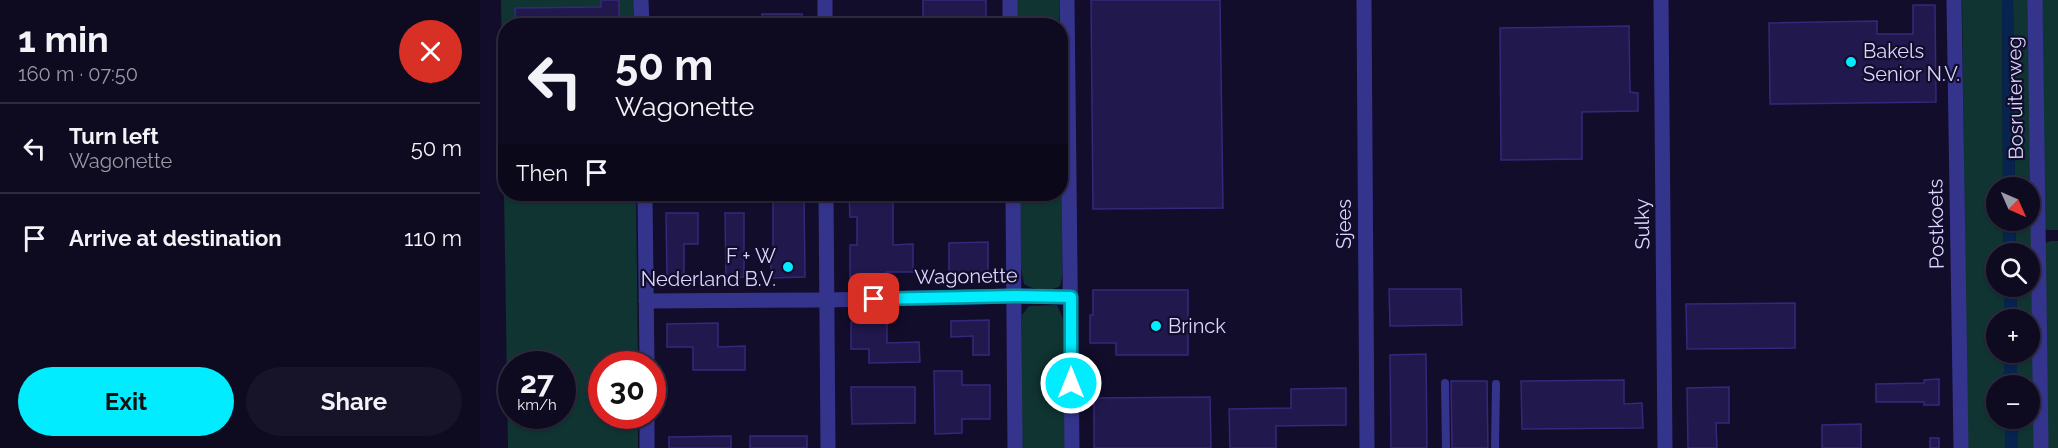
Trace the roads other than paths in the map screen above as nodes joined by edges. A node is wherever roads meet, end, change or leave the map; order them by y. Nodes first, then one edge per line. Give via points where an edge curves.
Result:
1 (641, 0) edge
2 (825, 0) edge
3 (1010, 0) edge
4 (1067, 0) edge
5 (1364, 0) edge
6 (1661, 0) edge
7 (1954, 0) edge
8 (2035, 0) edge
9 (642, 18) edge
10 (825, 18) edge
11 (1010, 18) edge
12 (1067, 18) edge
13 (1068, 74) edge
14 (645, 201) edge
15 (826, 201) edge
16 (1013, 201) edge
17 (1015, 296) junction
18 (1071, 297) junction
19 (827, 300) junction
20 (646, 301) junction
21 (646, 351) edge
22 (1445, 383) dead end
23 (1496, 384) dead end
24 (647, 429) edge
25 (647, 448) edge
26 (828, 448) edge
27 (1016, 448) edge
28 (1072, 448) edge
29 (1367, 448) edge
30 (1446, 448) edge
31 (1495, 448) edge
32 (1665, 448) edge
33 (1961, 448) edge
34 (2041, 448) edge

1 - 9 street
2 - 10 street
3 - 11 street
4 - 12 street
5 - 29 street, Sjees
6 - 32 street, Sulky
7 - 33 street, Postkoets
8 - 34 street, Bosruiterweg
13 - 18 street
14 - 20 street
15 - 19 street
16 - 17 street
17 - 18 street, Wagonette
17 - 19 street, Wagonette
17 - 27 street
18 - 28 street
19 - 20 street, Wagonette
19 - 26 street
20 - 21 street
22 - 30 lane
23 - 31 lane
24 - 25 street

